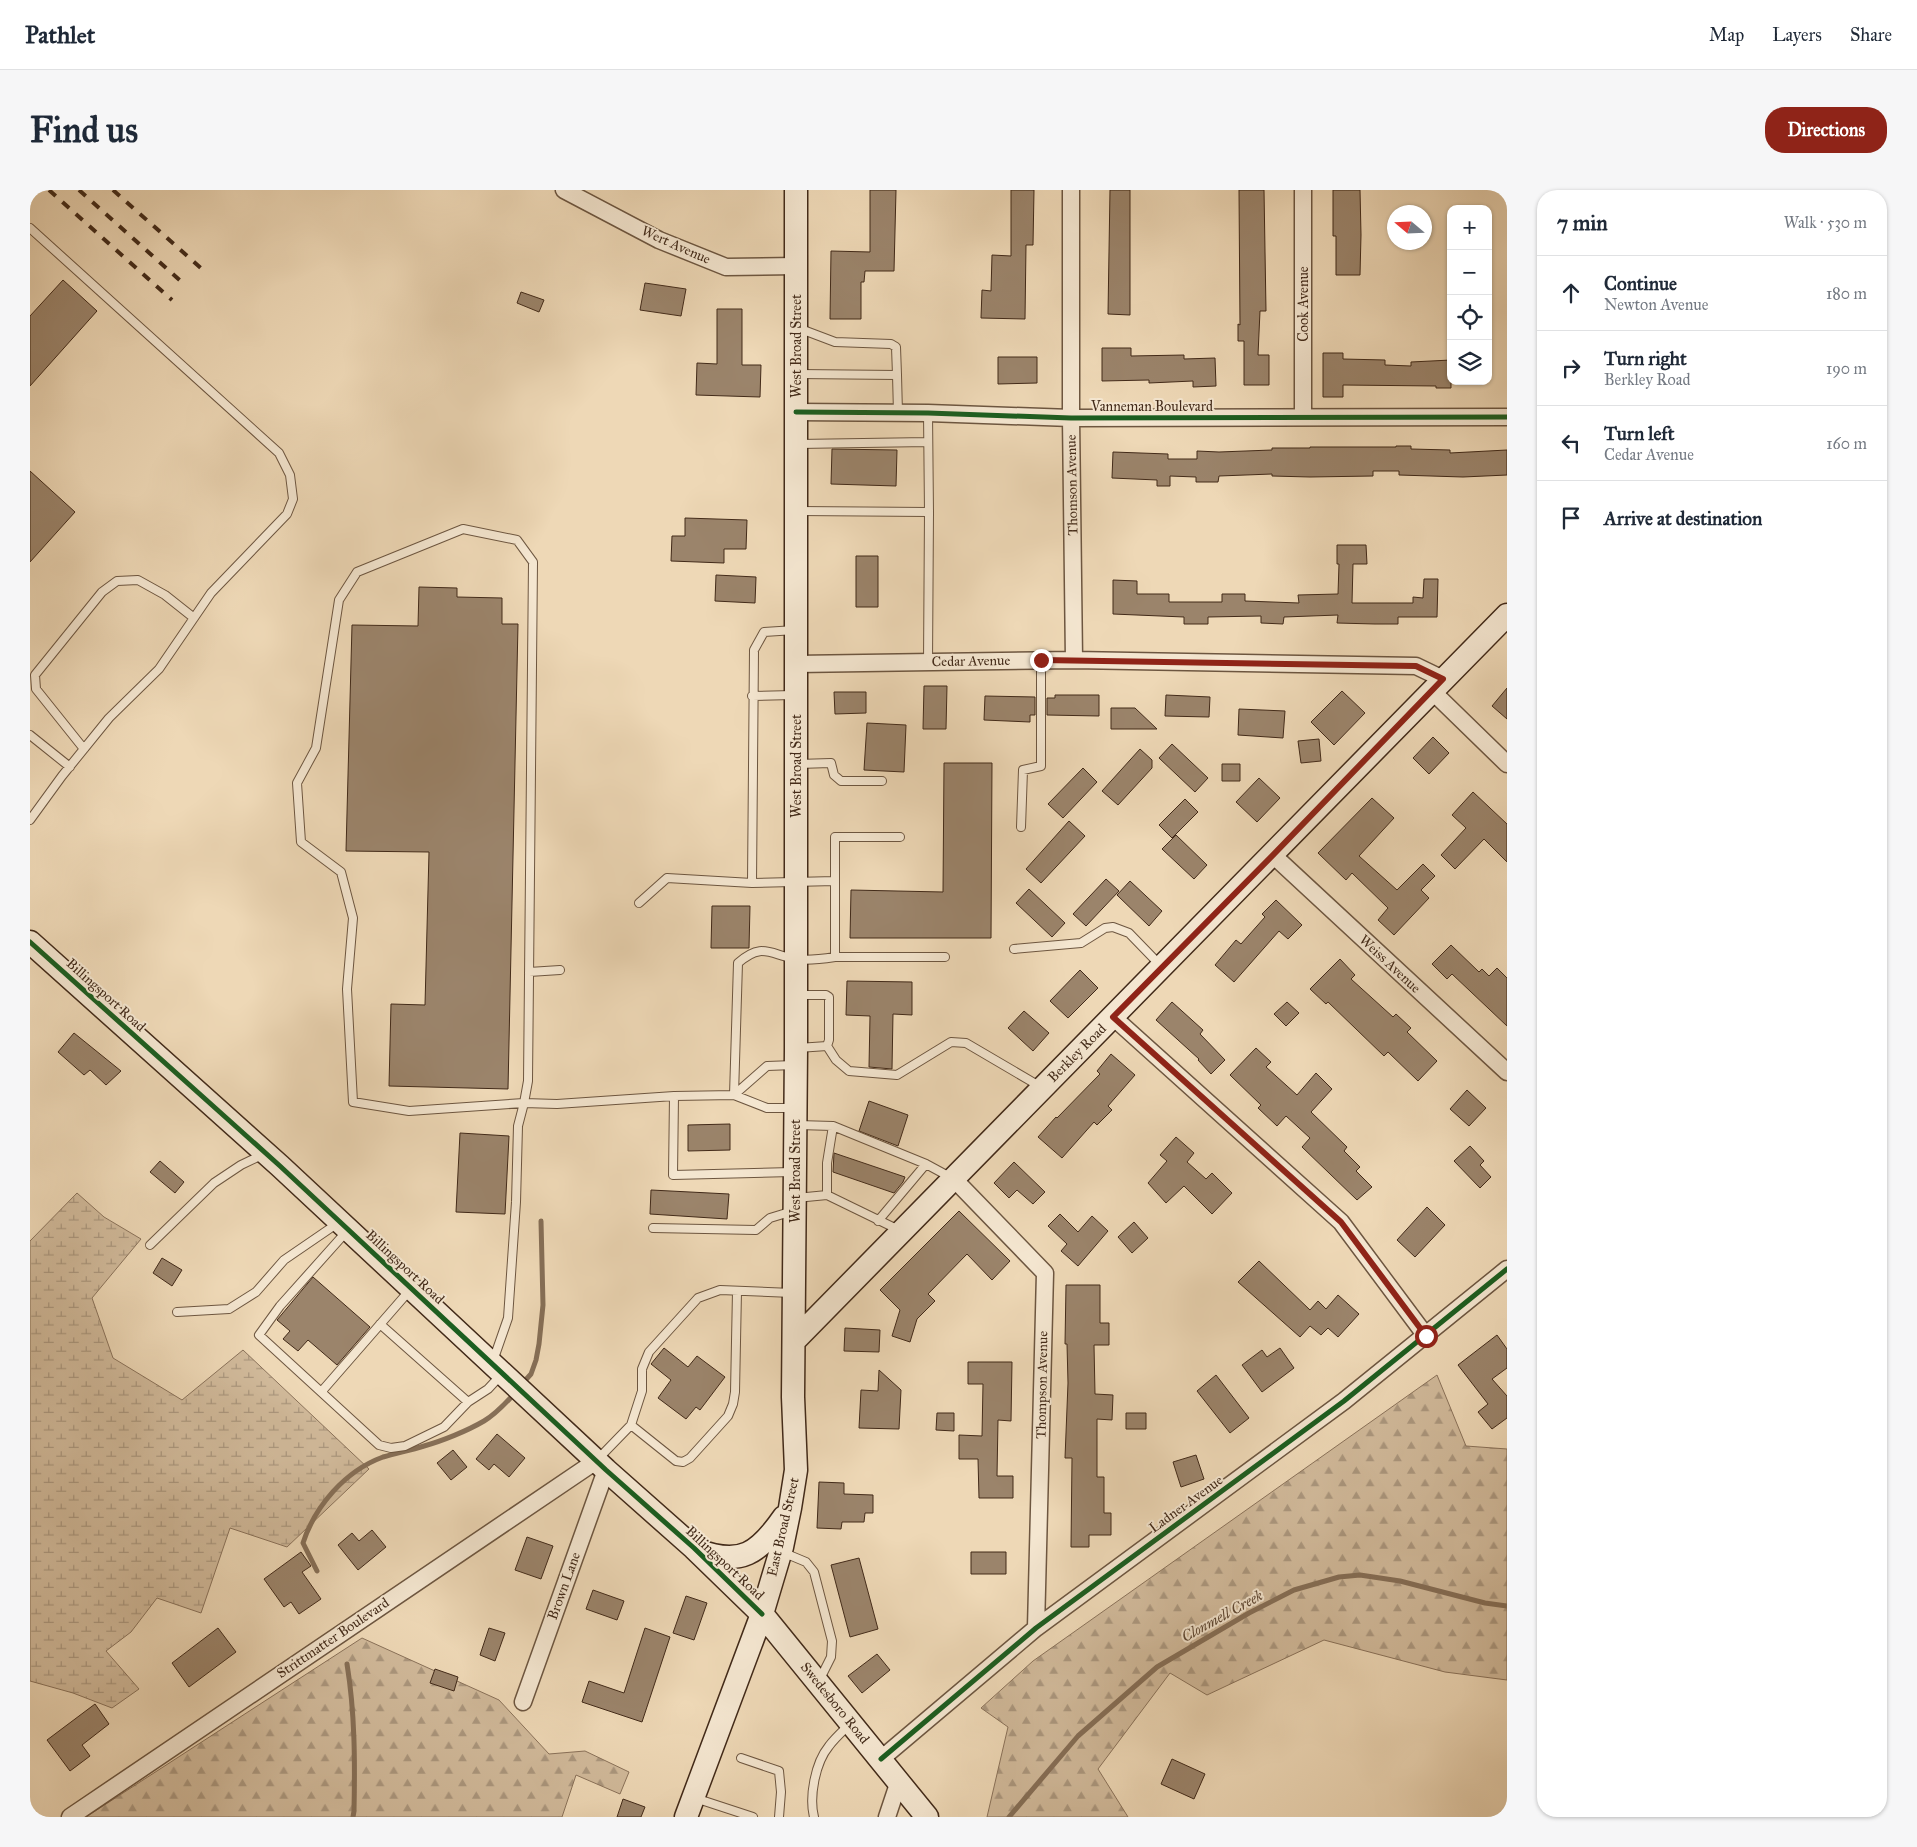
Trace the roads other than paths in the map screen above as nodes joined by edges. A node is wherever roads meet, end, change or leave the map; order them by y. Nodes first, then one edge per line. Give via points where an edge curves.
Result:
1 (564, 190) edge
2 (796, 190) edge
3 (1071, 190) edge
4 (1303, 190) edge
5 (30, 228) edge
6 (796, 266) junction
7 (796, 327) junction
8 (796, 374) junction
9 (897, 375) junction
10 (796, 412) junction
11 (898, 413) junction
12 (928, 413) junction
13 (1303, 417) junction
14 (1507, 417) edge
15 (1071, 418) junction
16 (928, 442) junction
17 (796, 444) junction
18 (796, 512) junction
19 (929, 512) junction
20 (1507, 615) edge
21 (194, 618) junction
22 (796, 630) junction
23 (1041, 660) junction
24 (1074, 660) junction
25 (928, 662) junction
26 (796, 664) junction
27 (1437, 685) junction
28 (796, 695) junction
29 (752, 696) junction
30 (30, 735) edge
31 (84, 749) junction
32 (796, 764) junction
33 (1507, 764) edge
34 (70, 767) junction
35 (882, 780) dead end
36 (30, 820) edge
37 (1021, 827) dead end
38 (900, 837) dead end
39 (1273, 855) junction
40 (796, 881) junction
41 (835, 881) junction
42 (752, 883) junction
43 (639, 903) dead end
44 (30, 942) edge
45 (1014, 949) dead end
46 (834, 957) junction
47 (945, 957) dead end
48 (796, 959) junction
49 (1162, 967) junction
50 (560, 970) dead end
51 (529, 972) junction
52 (796, 996) junction
53 (1113, 1017) junction
54 (826, 1046) junction
55 (796, 1057) junction
56 (1507, 1072) edge
57 (1042, 1088) junction
58 (734, 1095) junction
59 (674, 1096) junction
60 (524, 1103) junction
61 (795, 1116) junction
62 (833, 1126) junction
63 (265, 1154) junction
64 (926, 1164) junction
65 (795, 1172) junction
66 (954, 1179) junction
67 (827, 1196) junction
68 (795, 1204) junction
69 (878, 1221) junction
70 (344, 1226) junction
71 (653, 1228) dead end
72 (901, 1231) junction
73 (150, 1246) dead end
74 (1507, 1270) edge
75 (412, 1289) junction
76 (737, 1291) junction
77 (794, 1293) junction
78 (177, 1312) dead end
79 (380, 1324) junction
80 (1426, 1336) junction
81 (794, 1341) junction
82 (502, 1372) junction
83 (322, 1391) junction
84 (468, 1402) junction
85 (631, 1425) junction
86 (601, 1465) junction
87 (790, 1508) junction
88 (694, 1548) junction
89 (780, 1551) junction
90 (762, 1614) junction
91 (1036, 1628) junction
92 (818, 1683) junction
93 (523, 1702) dead end
94 (851, 1723) junction
95 (741, 1758) dead end
96 (881, 1759) junction
97 (899, 1781) junction
98 (689, 1807) edge
99 (70, 1817) edge
100 (753, 1817) edge
101 (779, 1817) edge
102 (814, 1817) edge
103 (887, 1817) edge
104 (927, 1817) edge

1 - 6 street, Wert Avenue via 658,240 726,266
2 - 6 main road, West Broad Street
3 - 15 street, Thomson Avenue
4 - 13 street, Cook Avenue
5 - 21 lane via 279,453 290,475 293,498 287,514 211,592
6 - 7 main road, West Broad Street
7 - 8 main road, West Broad Street
7 - 9 lane via 835,342 891,344 896,347
8 - 9 lane
8 - 10 main road, West Broad Street
9 - 11 lane
10 - 11 street, Vanneman Boulevard
10 - 17 main road, West Broad Street
11 - 12 street, Vanneman Boulevard
12 - 15 street, Vanneman Boulevard
12 - 16 lane
13 - 14 street, Vanneman Boulevard
13 - 15 street, Vanneman Boulevard
15 - 24 street, Thomson Avenue
16 - 17 lane
16 - 19 lane
17 - 18 main road, West Broad Street
18 - 19 lane
18 - 22 main road, West Broad Street
19 - 25 lane
20 - 27 main road, Berkley Road
21 - 31 lane via 159,669 109,718
21 - 31 lane via 165,595 138,580 118,581 102,592 35,675 36,689
22 - 26 main road, West Broad Street
22 - 29 lane via 764,632 754,650
23 - 24 street, Cedar Avenue
23 - 25 street, Cedar Avenue
23 - 37 lane via 1041,766 1023,770
24 - 27 street, Cedar Avenue via 1416,666
25 - 26 street, Cedar Avenue
26 - 28 main road, West Broad Street
27 - 33 street, Cedar Avenue
27 - 39 main road, Berkley Road
28 - 29 lane
28 - 32 main road, West Broad Street
29 - 42 lane
30 - 34 lane
31 - 34 lane
32 - 35 lane via 831,763 834,774 841,781
32 - 40 main road, West Broad Street
34 - 36 lane
38 - 41 lane via 834,837
39 - 49 main road, Berkley Road
39 - 56 street, Weiss Avenue
40 - 41 lane
40 - 42 lane
40 - 48 main road, West Broad Street
41 - 46 lane
42 - 43 lane via 667,878
44 - 63 main road, Billingsport Road
45 - 49 lane via 1082,943 1105,928 1113,927 1129,933
46 - 47 lane
46 - 48 lane
48 - 52 main road, West Broad Street
48 - 58 lane via 767,950 748,954 738,963
49 - 53 main road, Berkley Road
50 - 51 lane
51 - 60 lane via 528,1081
51 - 60 lane via 533,562 517,540 463,529 357,572 339,600 316,748 298,783 301,842 341,872 353,918 346,990 353,1102 409,1110
52 - 54 lane via 826,994 829,998 830,1040
52 - 55 main road, West Broad Street
53 - 57 main road, Berkley Road
53 - 80 street via 1341,1222
54 - 55 lane
54 - 57 lane via 849,1071 897,1076 951,1042 966,1043
55 - 58 lane via 767,1066
55 - 61 main road, West Broad Street
57 - 66 main road, Berkley Road
58 - 59 lane
58 - 61 lane
59 - 60 lane via 557,1104
59 - 65 lane via 673,1175
60 - 82 lane via 518,1126 516,1202
61 - 62 lane
61 - 65 main road, West Broad Street
62 - 64 lane
62 - 67 lane via 827,1164
63 - 70 main road, Billingsport Road
63 - 73 lane via 214,1183
64 - 66 lane
64 - 69 lane
65 - 68 main road, West Broad Street
66 - 72 main road, Berkley Road
66 - 91 street, Thompson Avenue via 1045,1273
67 - 68 lane
67 - 69 lane
68 - 71 lane via 756,1230
68 - 77 main road, West Broad Street
69 - 72 lane
70 - 75 main road, Billingsport Road
70 - 78 lane via 284,1260 256,1292 229,1309
70 - 83 lane via 259,1335
72 - 81 main road, Berkley Road
74 - 80 street, Ladner Avenue
75 - 79 lane
75 - 82 main road, Billingsport Road
76 - 77 lane
76 - 85 lane via 720,1290 698,1298 649,1352 642,1369 642,1391
76 - 85 lane via 735,1392 728,1416 683,1462 676,1461
77 - 81 main road, West Broad Street
79 - 83 lane
79 - 84 lane
80 - 91 street, Ladner Avenue via 1344,1401
81 - 87 main road, East Broad Street via 796,1470
82 - 84 lane via 488,1389
82 - 86 main road, Billingsport Road
83 - 84 lane via 379,1445 391,1448 405,1446 444,1427
85 - 86 lane
86 - 88 main road, Billingsport Road
86 - 93 street, Brown Lane
86 - 99 street, Strittmatter Boulevard
87 - 88 main road via 767,1541 746,1556 726,1558
87 - 89 main road, East Broad Street
88 - 90 main road, Billingsport Road
89 - 90 main road, East Broad Street
89 - 92 lane via 806,1562 814,1572 832,1641 831,1657
90 - 92 main road, Swedesboro Road
90 - 98 main road, East Broad Street
91 - 96 street, Ladner Avenue
92 - 94 main road, Swedesboro Road
94 - 96 main road, Swedesboro Road
94 - 102 lane via 827,1748 816,1774 811,1805
95 - 101 lane via 779,1771 782,1792
96 - 97 main road, Swedesboro Road
97 - 103 street
97 - 104 main road, Swedesboro Road
98 - 100 lane

